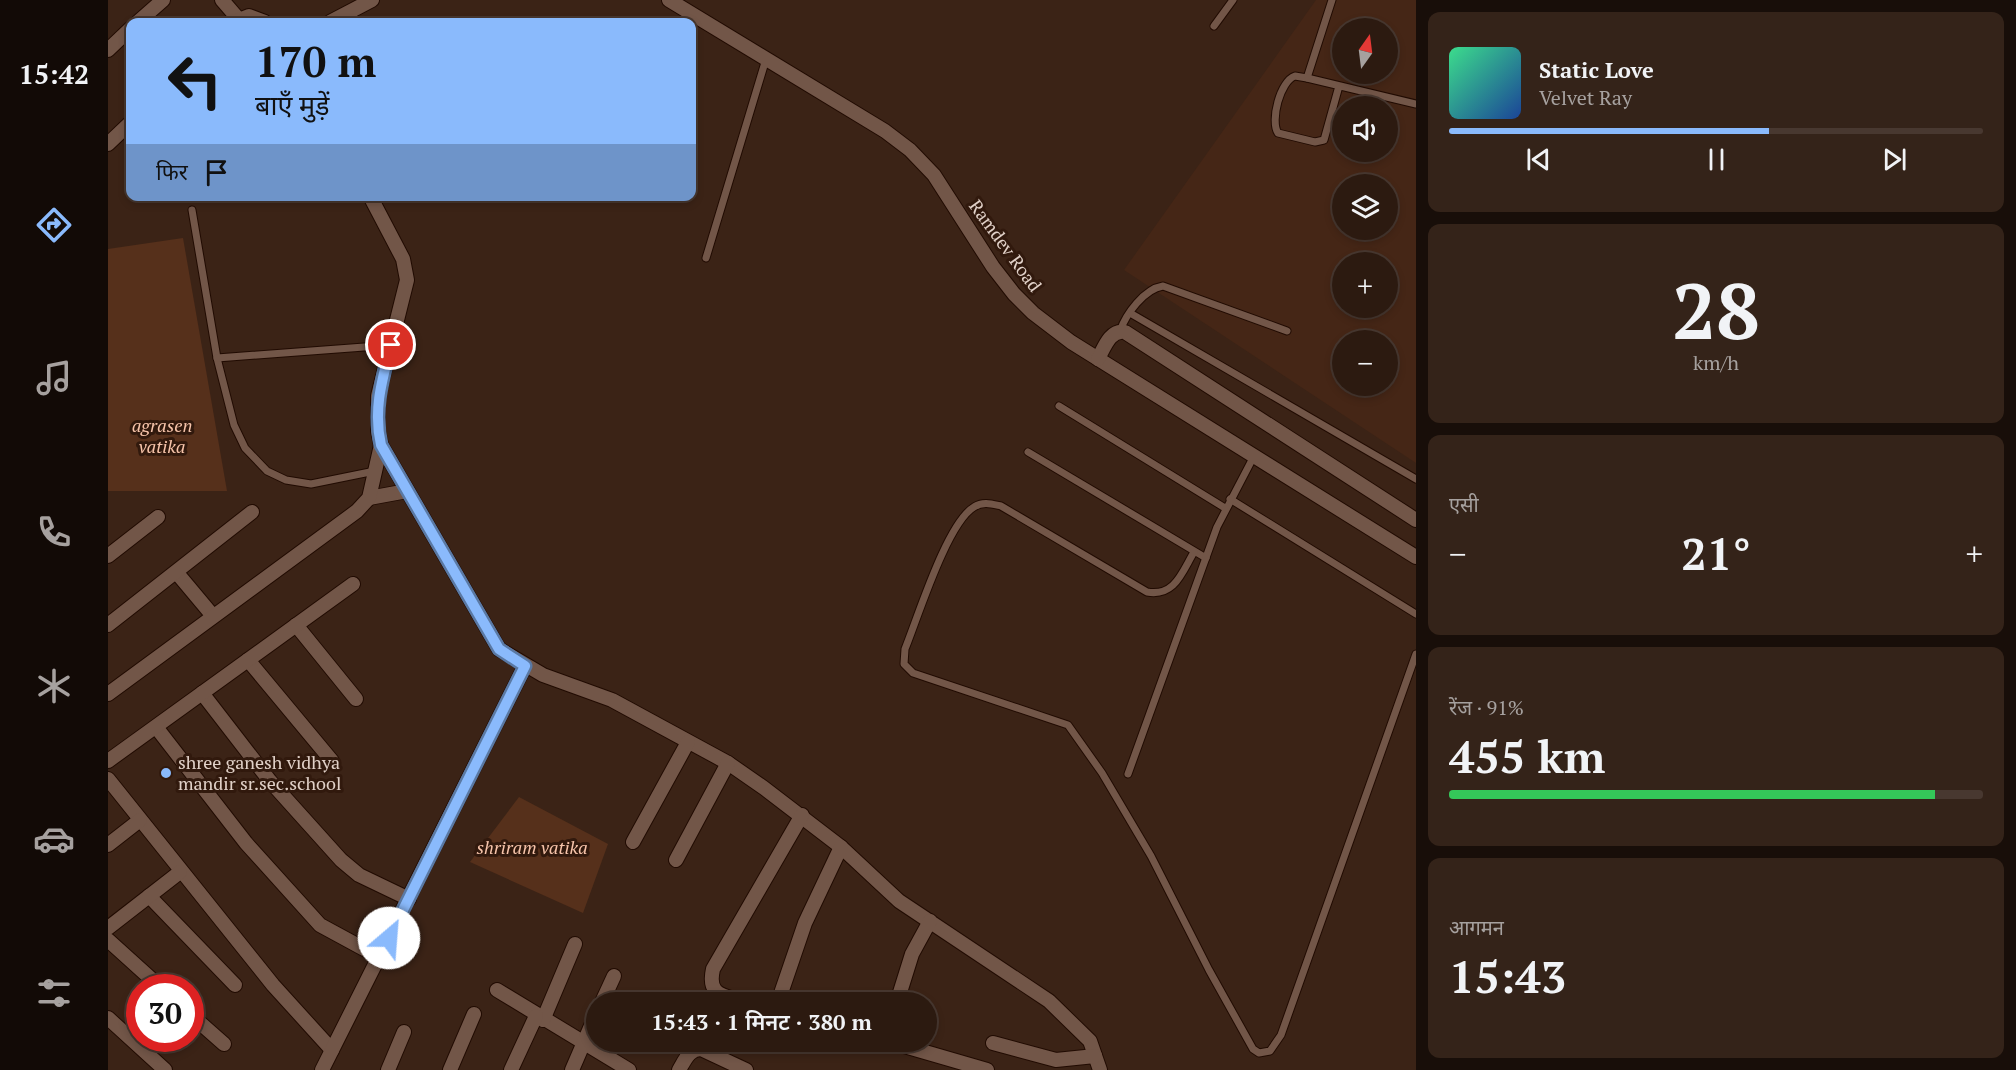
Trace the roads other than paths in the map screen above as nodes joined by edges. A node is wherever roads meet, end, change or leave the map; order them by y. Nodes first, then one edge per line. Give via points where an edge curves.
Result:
1 (163, 0) edge
2 (222, 0) edge
3 (372, 0) edge
4 (669, 0) edge
5 (1233, 0) edge
6 (1332, 0) edge
7 (143, 18) edge
8 (235, 18) edge
9 (338, 18) edge
10 (1214, 26) dead end
11 (126, 33) edge
12 (108, 50) edge
13 (766, 59) junction
14 (1307, 78) junction
15 (1339, 86) junction
16 (1416, 104) edge
17 (126, 127) edge
18 (108, 144) edge
19 (373, 201) edge
20 (192, 210) dead end
21 (706, 258) dead end
22 (1130, 313) junction
23 (1287, 331) dead end
24 (1112, 337) junction
25 (391, 345) junction
26 (217, 358) junction
27 (1098, 359) junction
28 (1059, 406) dead end
29 (381, 445) junction
30 (1028, 452) dead end
31 (1254, 455) junction
32 (375, 471) junction
33 (1416, 479) edge
34 (407, 491) junction
35 (369, 498) junction
36 (1230, 498) junction
37 (1225, 508) junction
38 (252, 512) dead end
39 (158, 517) dead end
40 (1416, 520) edge
41 (1194, 552) junction
42 (108, 556) edge
43 (1416, 557) edge
44 (1206, 558) junction
45 (177, 573) junction
46 (353, 584) dead end
47 (1416, 614) edge
48 (213, 616) junction
49 (108, 625) edge
50 (296, 625) junction
51 (1416, 654) edge
52 (248, 660) junction
53 (525, 666) junction
54 (202, 693) junction
55 (108, 694) edge
56 (356, 699) dead end
57 (156, 727) junction
58 (688, 742) junction
59 (108, 761) edge
60 (332, 761) dead end
61 (728, 764) junction
62 (1128, 774) dead end
63 (108, 779) edge
64 (802, 815) junction
65 (140, 820) junction
66 (633, 842) dead end
67 (108, 845) edge
68 (841, 847) junction
69 (676, 860) dead end
70 (180, 872) junction
71 (149, 896) junction
72 (409, 899) junction
73 (930, 921) junction
74 (108, 928) edge
75 (108, 940) edge
76 (575, 944) dead end
77 (379, 957) junction
78 (146, 974) edge
79 (614, 976) dead end
80 (235, 985) dead end
81 (497, 990) dead end
82 (607, 992) edge
83 (719, 992) edge
84 (781, 992) edge
85 (900, 992) edge
86 (474, 1014) dead end
87 (108, 1018) edge
88 (540, 1018) junction
89 (204, 1026) edge
90 (404, 1032) dead end
91 (586, 1036) edge
92 (583, 1042) junction
93 (993, 1043) dead end
94 (224, 1044) dead end
95 (332, 1050) junction
96 (925, 1052) edge
97 (1095, 1056) junction
98 (1057, 1065) edge
99 (165, 1070) edge
100 (322, 1070) edge
101 (388, 1070) edge
102 (450, 1070) edge
103 (512, 1070) edge
104 (572, 1070) edge
105 (629, 1070) edge
106 (679, 1070) edge
107 (746, 1070) edge
108 (987, 1070) edge
109 (1100, 1070) edge

1 - 7 street
2 - 8 street
3 - 9 street
4 - 13 street, Ramdev Road
5 - 10 lane
6 - 14 lane
11 - 12 street
13 - 21 lane
13 - 27 street, Ramdev Road via 910,150 934,175 1014,294 1071,342
14 - 15 lane
14 - 15 lane via 1295,76 1284,85 1274,122 1278,133 1315,142 1324,140
15 - 16 lane
17 - 18 street
19 - 25 street via 403,259 407,280
20 - 26 lane
22 - 23 lane via 1148,291 1163,286
22 - 24 lane
22 - 33 lane
24 - 27 street
24 - 40 street
25 - 26 lane
25 - 29 street via 378,396
26 - 32 lane via 234,425 245,448 267,471 286,480 311,484
27 - 31 street, Ramdev Road
28 - 37 lane
29 - 32 street
29 - 34 street
30 - 41 lane
31 - 36 lane
31 - 43 street, Ramdev Road
32 - 35 street
34 - 35 street
34 - 53 street via 499,649
35 - 48 street via 357,512
36 - 37 lane
36 - 47 lane
37 - 44 lane
38 - 45 street
39 - 42 street
41 - 44 lane
41 - 51 lane via 1173,588 1157,594 1147,592 1001,506 975,506 959,523 943,553 905,649 904,664 913,673 1068,725 1146,847 1209,970 1258,1053 1270,1051 1281,1035
44 - 62 lane
45 - 48 street
45 - 49 street
46 - 50 street
48 - 55 street
50 - 52 street
50 - 56 street
52 - 54 street
52 - 60 street
53 - 58 street via 612,700
53 - 72 street
54 - 57 street
54 - 72 street via 270,781 341,860 359,875
57 - 59 street
57 - 77 street via 246,843 320,925
58 - 61 street
58 - 66 street
61 - 64 street
61 - 69 street
63 - 65 street
64 - 68 street
64 - 83 street via 713,969 711,985
65 - 67 street
65 - 70 street
68 - 73 street via 899,901
68 - 84 street via 805,922
70 - 71 street
70 - 95 street
71 - 74 street
71 - 80 street
72 - 77 street
73 - 85 street via 912,954
73 - 97 street via 1049,1001 1080,1029
75 - 78 street
76 - 88 street
77 - 95 street
79 - 82 street
81 - 88 street
86 - 102 street
87 - 99 street
88 - 92 street
88 - 103 street
89 - 94 street
90 - 101 street
91 - 92 street
92 - 104 street
92 - 105 street
93 - 98 street
95 - 100 street
96 - 108 street
97 - 98 street
97 - 109 street
106 - 107 street via 695,1049

